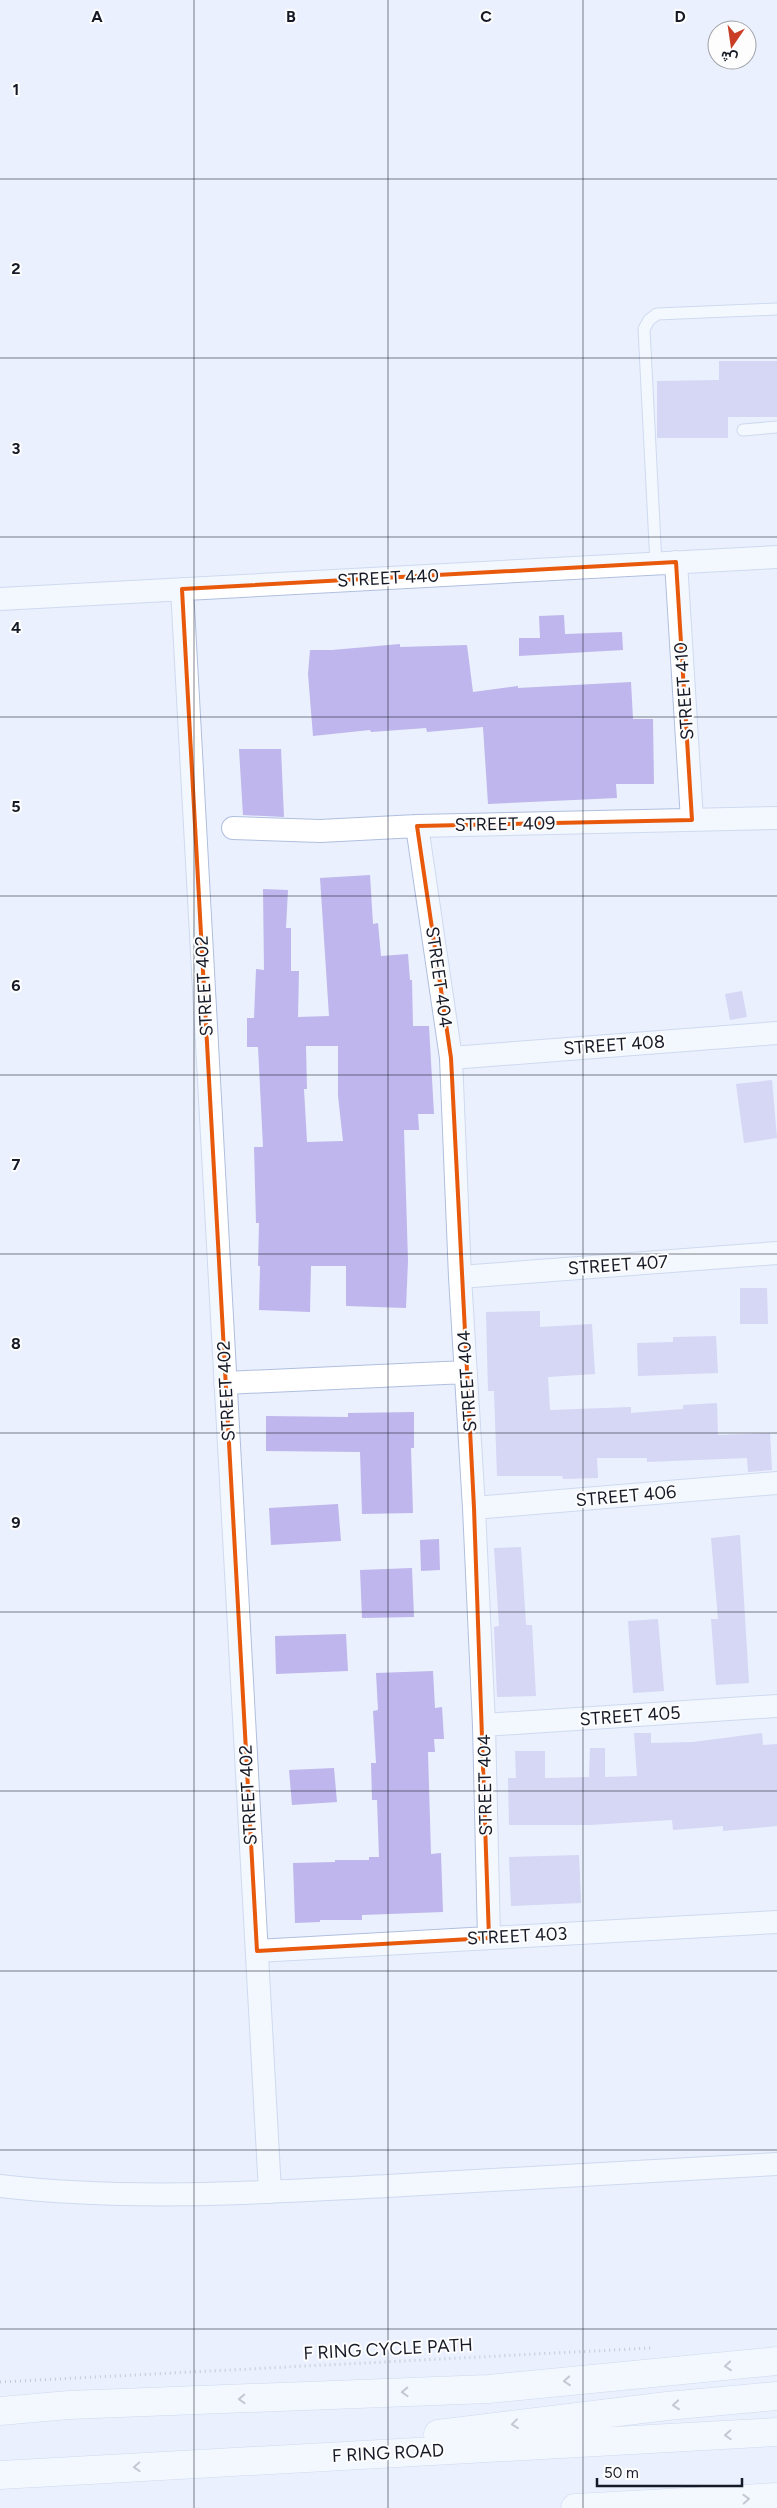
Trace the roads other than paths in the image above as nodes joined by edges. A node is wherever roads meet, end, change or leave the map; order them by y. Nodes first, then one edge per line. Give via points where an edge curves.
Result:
1 (777, 309) edge
2 (777, 427) edge
3 (743, 430) dead end
4 (777, 557) edge
5 (666, 563) junction
6 (182, 589) junction
7 (0, 599) edge
8 (777, 818) edge
9 (692, 820) junction
10 (417, 826) junction
11 (234, 828) dead end
12 (777, 1033) edge
13 (451, 1058) junction
14 (777, 1253) edge
15 (460, 1276) junction
16 (466, 1372) junction
17 (225, 1383) junction
18 (777, 1483) edge
19 (474, 1508) junction
20 (777, 1706) edge
21 (484, 1725) junction
22 (777, 1922) edge
23 (489, 1938) junction
24 (257, 1951) junction
25 (777, 2164) edge
26 (0, 2186) edge
27 (270, 2192) junction
28 (777, 2361) edge
29 (777, 2396) edge
30 (0, 2410) edge
31 (777, 2432) edge
32 (186, 2464) junction
33 (0, 2475) edge
34 (777, 2497) edge
35 (576, 2508) edge

1 - 5 lane via 657,314 644,329
2 - 3 lane
4 - 5 street, STREET 440
5 - 6 street, STREET 440
5 - 9 street, STREET 410
6 - 7 street, STREET 440
6 - 17 street, STREET 402
8 - 9 street, STREET 409
9 - 10 street, STREET 409
10 - 11 street, STREET 409 via 312,831
10 - 13 street, STREET 404
12 - 13 street, STREET 408
13 - 15 street, STREET 404
14 - 15 street, STREET 407
15 - 16 street, STREET 404
16 - 17 street
16 - 19 street, STREET 404
17 - 24 street, STREET 402
18 - 19 street, STREET 406
19 - 21 street, STREET 404
20 - 21 street, STREET 405
21 - 23 street, STREET 404
22 - 23 street, STREET 403
23 - 24 street, STREET 403
24 - 27 street, STREET 402
25 - 27 street
26 - 27 street via 107,2194
28 -> 30 highway via 488,2389
29 -> 32 highway via 667,2406
31 -> 32 highway, F RING ROAD
32 -> 33 highway, F RING ROAD
35 -> 34 highway

